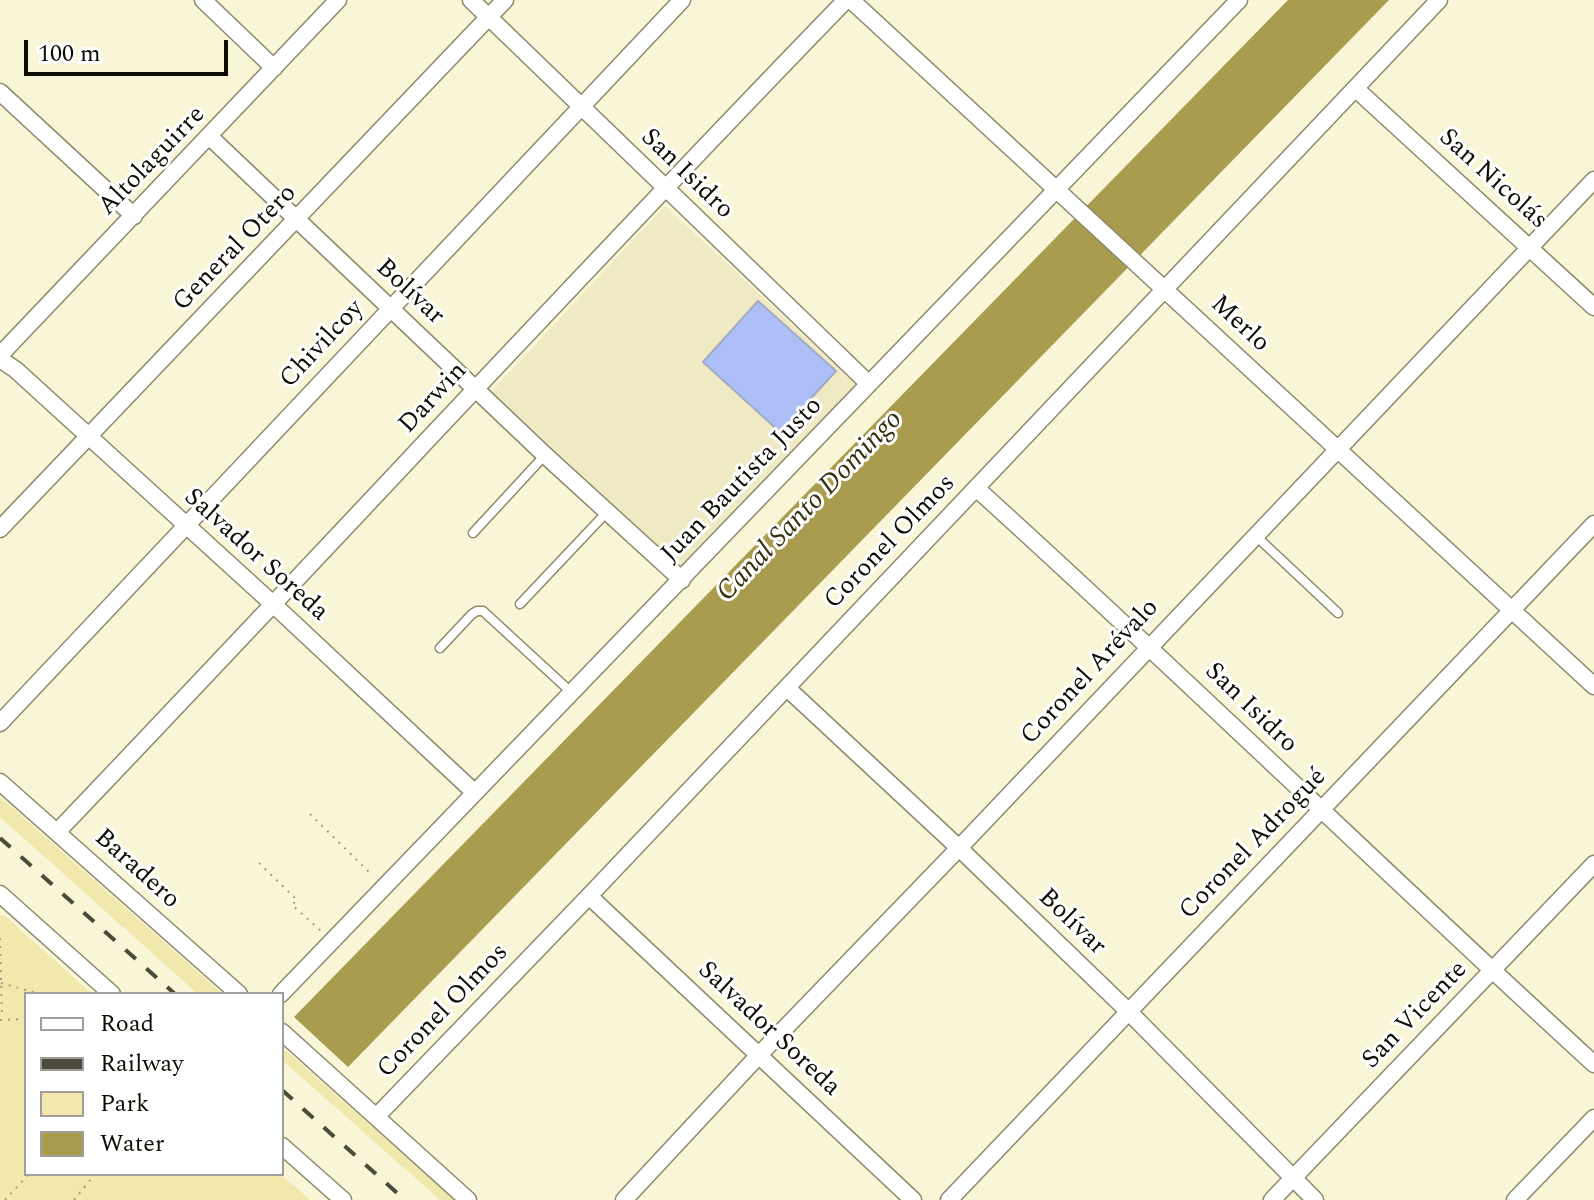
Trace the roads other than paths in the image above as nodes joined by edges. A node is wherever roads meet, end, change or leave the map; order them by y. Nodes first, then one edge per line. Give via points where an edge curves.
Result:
1 (203, 0) edge
2 (338, 0) edge
3 (471, 0) edge
4 (505, 0) edge
5 (682, 0) edge
6 (849, 0) edge
7 (1239, 0) edge
8 (1439, 0) edge
9 (489, 17) junction
10 (274, 68) junction
11 (1356, 89) junction
12 (0, 92) edge
13 (581, 107) junction
14 (210, 137) junction
15 (1594, 180) edge
16 (664, 187) junction
17 (1056, 190) junction
18 (134, 216) junction
19 (296, 220) junction
20 (1530, 248) junction
21 (1164, 289) junction
22 (1594, 307) edge
23 (390, 308) junction
24 (0, 357) edge
25 (869, 384) junction
26 (476, 389) junction
27 (89, 437) junction
28 (1339, 450) junction
29 (545, 455) junction
30 (976, 488) junction
31 (607, 512) junction
32 (1594, 524) edge
33 (186, 525) junction
34 (0, 529) edge
35 (473, 533) dead end
36 (1256, 535) junction
37 (682, 580) junction
38 (520, 604) dead end
39 (274, 605) junction
40 (1512, 609) junction
41 (1338, 613) dead end
42 (1150, 646) junction
43 (440, 648) dead end
44 (1594, 686) edge
45 (787, 688) junction
46 (572, 692) junction
47 (0, 723) edge
48 (0, 782) edge
49 (474, 792) junction
50 (1320, 810) junction
51 (57, 832) junction
52 (959, 848) junction
53 (1594, 864) edge
54 (0, 894) edge
55 (589, 896) junction
56 (1492, 971) junction
57 (110, 992) edge
58 (237, 992) edge
59 (283, 992) edge
60 (1128, 1011) junction
61 (284, 1034) edge
62 (759, 1055) junction
63 (1594, 1064) edge
64 (376, 1117) junction
65 (1594, 1118) edge
66 (284, 1148) edge
67 (1293, 1178) junction
68 (343, 1200) edge
69 (468, 1200) edge
70 (624, 1200) edge
71 (913, 1200) edge
72 (949, 1200) edge
73 (1272, 1200) edge
74 (1315, 1200) edge
75 (1515, 1200) edge

1 - 10 street
2 - 10 street, Altolaguirre
3 - 9 street, San Isidro
4 - 9 street, General Otero
5 - 13 street, Chivilcoy
6 - 16 street, Darwin
6 - 17 street, Merlo
7 - 17 street, Juan Bautista Justo
8 - 11 street, Coronel Olmos
9 - 13 street, San Isidro
9 - 19 street, General Otero
10 - 14 street, Altolaguirre
11 - 20 street, San Nicolás
11 - 21 street, Coronel Olmos
12 - 18 street
13 - 16 street, San Isidro
13 - 23 street, Chivilcoy
14 - 18 street, Altolaguirre
14 - 19 street, Bolívar
15 - 20 street, Coronel Arévalo
16 - 25 street, San Isidro
16 - 26 street, Darwin
17 - 21 street, Merlo
17 - 25 street, Juan Bautista Justo
18 - 24 street, Altolaguirre
19 - 23 street, Bolívar
19 - 27 street, General Otero
20 - 22 street, San Nicolás
20 - 28 street, Coronel Arévalo
21 - 28 street, Merlo
21 - 30 street, Coronel Olmos
23 - 26 street, Bolívar
23 - 33 street, Chivilcoy
24 - 27 street, Salvador Soreda
25 - 37 street, Juan Bautista Justo
26 - 29 street, Bolívar
26 - 39 street, Darwin
27 - 33 street, Salvador Soreda
27 - 34 street, General Otero
28 - 36 street, Coronel Arévalo
28 - 40 street, Merlo
29 - 31 street, Bolívar
29 - 35 lane
30 - 42 street, San Isidro
30 - 45 street, Coronel Olmos
31 - 37 street, Bolívar
31 - 38 lane
32 - 40 street, Coronel Adrogué
33 - 39 street, Salvador Soreda
33 - 47 street, Chivilcoy
36 - 41 lane
36 - 42 street, Coronel Arévalo
37 - 46 street, Juan Bautista Justo
39 - 49 street, Salvador Soreda
39 - 51 street, Darwin
40 - 44 street, Merlo
40 - 50 street, Coronel Adrogué
42 - 50 street, San Isidro
42 - 52 street, Coronel Arévalo
43 - 46 lane via 472,614 483,611
45 - 52 street, Bolívar
45 - 55 street, Coronel Olmos
46 - 49 street, Juan Bautista Justo
48 - 51 street, Baradero
49 - 59 street, Juan Bautista Justo
50 - 56 street, San Isidro
50 - 60 street, Coronel Adrogué
51 - 58 street, Baradero
52 - 60 street, Bolívar
52 - 62 street, Coronel Arévalo
53 - 56 street, San Vicente
54 - 57 street
55 - 62 street, Salvador Soreda
55 - 64 street, Coronel Olmos
56 - 63 street, San Isidro
56 - 67 street, San Vicente
60 - 67 street, Bolívar
60 - 72 street, Coronel Adrogué
61 - 64 street
62 - 70 street, Coronel Arévalo
62 - 71 street, Salvador Soreda
64 - 69 street
65 - 75 street
66 - 68 street
67 - 73 street, San Vicente
67 - 74 street, Bolívar

